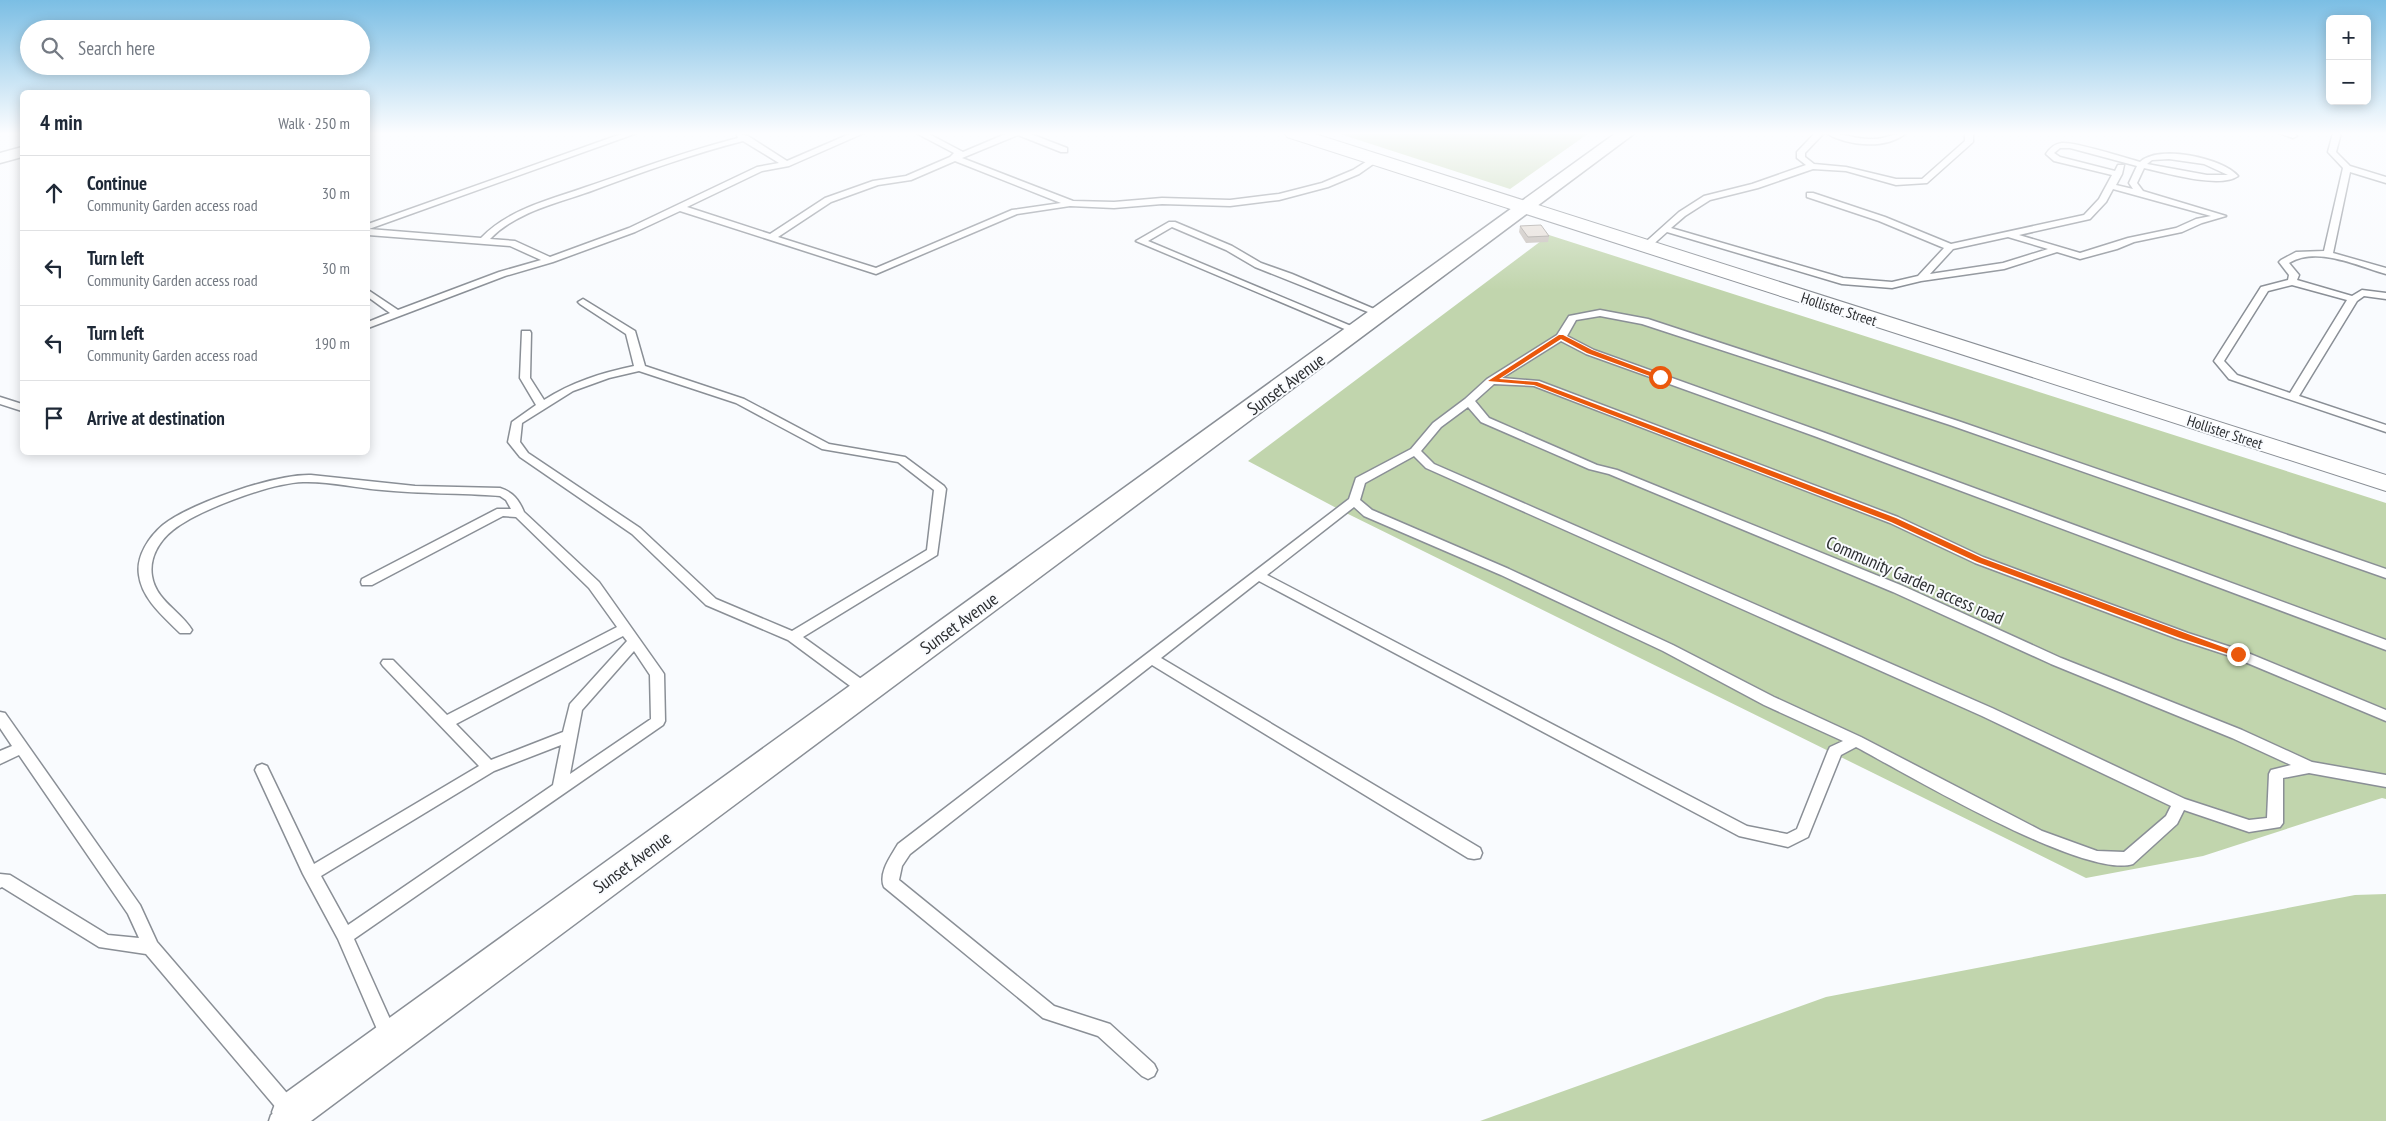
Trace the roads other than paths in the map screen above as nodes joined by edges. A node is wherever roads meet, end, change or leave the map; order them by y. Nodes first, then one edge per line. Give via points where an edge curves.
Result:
1 (486, 185) edge
2 (599, 185) edge
3 (727, 185) edge
4 (869, 185) edge
5 (1024, 185) edge
6 (1323, 185) edge
7 (1455, 185) edge
8 (1557, 185) edge
9 (1757, 185) edge
10 (2135, 185) edge
11 (2343, 185) edge
12 (2111, 186) joint
13 (2140, 193) junction
14 (1810, 195) dead end
15 (1072, 204) junction
16 (680, 208) junction
17 (1526, 208) junction
18 (370, 226) edge
19 (1665, 229) junction
20 (370, 232) edge
21 (2011, 235) junction
22 (770, 238) junction
23 (484, 240) junction
24 (1645, 246) junction
25 (1950, 248) junction
26 (2057, 249) junction
27 (2328, 254) junction
28 (550, 260) junction
29 (2386, 271) edge
30 (1921, 278) junction
31 (2292, 282) junction
32 (370, 294) edge
33 (2386, 296) edge
34 (2353, 299) junction
35 (583, 302) dead end
36 (397, 314) junction
37 (1381, 314) junction
38 (370, 324) edge
39 (1358, 331) junction
40 (526, 333) dead end
41 (1561, 337) junction
42 (640, 368) junction
43 (1492, 381) junction
44 (2293, 397) junction
45 (0, 400) edge
46 (1469, 401) junction
47 (542, 406) junction
48 (20, 407) edge
49 (2386, 429) edge
50 (1415, 451) junction
51 (2386, 484) edge
52 (1354, 501) junction
53 (519, 514) junction
54 (2386, 574) edge
55 (1258, 575) junction
56 (367, 582) dead end
57 (625, 629) junction
58 (185, 630) dead end
59 (793, 637) junction
60 (634, 642) junction
61 (2386, 645) edge
62 (1151, 658) junction
63 (388, 663) dead end
64 (866, 690) junction
65 (2386, 716) edge
66 (0, 717) edge
67 (445, 723) junction
68 (571, 735) junction
69 (1856, 741) junction
70 (20, 748) junction
71 (0, 758) edge
72 (489, 767) junction
73 (2308, 767) junction
74 (262, 770) dead end
75 (2386, 781) edge
76 (560, 788) junction
77 (2180, 804) junction
78 (1474, 853) dead end
79 (311, 874) junction
80 (0, 881) edge
81 (345, 936) junction
82 (151, 947) junction
83 (390, 1040) junction
84 (1148, 1070) dead end
85 (284, 1117) edge

1 - 18 lane
2 - 23 lane via 532,210 491,231
3 - 16 lane
4 - 22 lane via 828,200
5 - 15 lane
6 - 15 lane via 1279,197 1230,203
7 - 17 street, Hollister Street
8 - 17 street, Sunset Avenue
9 - 19 lane via 1707,198
10 - 13 lane
11 - 27 lane
12 - 13 lane
12 - 21 lane via 2087,217
13 - 26 lane via 2222,216 2080,256
14 - 25 lane via 1882,219
15 - 22 lane via 1015,212 876,271
16 - 22 lane
16 - 28 lane via 632,230
17 - 24 street, Hollister Street
17 - 37 street, Sunset Avenue
19 - 24 lane
19 - 30 lane via 1842,281 1892,285
20 - 23 lane
21 - 25 lane
21 - 26 lane
23 - 28 lane via 512,243
24 - 51 street, Hollister Street
25 - 30 lane
26 - 30 lane via 2004,266
27 - 29 lane
27 - 31 lane via 2296,255 2284,262 2294,275
28 - 36 lane via 502,274
31 - 34 lane
31 - 44 lane via 2264,289 2220,360 2234,377
32 - 36 lane
33 - 34 lane via 2362,293
34 - 44 lane
35 - 42 lane via 631,333
36 - 38 lane
37 - 39 street, Sunset Avenue
37 - 39 lane via 1275,272 1172,224 1141,241
39 - 64 street, Sunset Avenue
40 - 47 lane via 525,378
41 - 43 lane
41 - 54 lane via 1572,318 1600,313 1644,321 1954,423
41 - 61 lane via 1590,352 1821,434 1958,488
42 - 47 lane via 606,375 569,390
42 - 59 lane via 740,401 826,447 901,460 940,490 933,552
43 - 46 lane
43 - 65 lane via 1535,383 1763,468 1894,520 1979,560 2238,654
44 - 49 lane
45 - 48 lane
46 - 50 lane via 1437,424
46 - 73 lane, Community Garden access road via 1485,420 1555,451 1898,589 2056,661 2237,734
47 - 59 lane via 516,422 514,442 524,455 636,531 711,602
50 - 52 lane via 1360,481
50 - 77 lane via 1430,466 1987,712
52 - 55 lane
52 - 69 lane via 1368,513 1668,648 1769,701
53 - 56 lane via 501,512
53 - 57 lane via 594,585
53 - 58 lane via 515,503 500,492 437,492 302,478 264,486 169,526 155,542 144,564 147,583 153,597
55 - 62 lane
55 - 69 lane via 1744,832 1788,841 1803,833 1835,751
57 - 60 lane
57 - 67 lane
59 - 64 lane
60 - 68 lane via 575,708
60 - 76 lane via 657,674 658,721
62 - 78 lane
62 - 84 lane via 904,849 894,864 890,882 1049,1012 1104,1030
63 - 67 lane
64 - 83 street, Sunset Avenue
66 - 70 lane
67 - 72 lane
68 - 72 lane
68 - 76 lane
69 - 77 lane via 1996,816 2097,857 2127,859 2172,820
70 - 71 lane
70 - 82 lane via 134,910
72 - 79 lane
73 - 75 lane, Community Garden access road
73 - 77 lane via 2276,774 2275,823 2250,826
74 - 79 lane
76 - 81 lane
79 - 81 lane
80 - 82 lane via 4,880 105,942
81 - 83 lane
82 - 85 lane
83 - 85 street, Sunset Avenue

